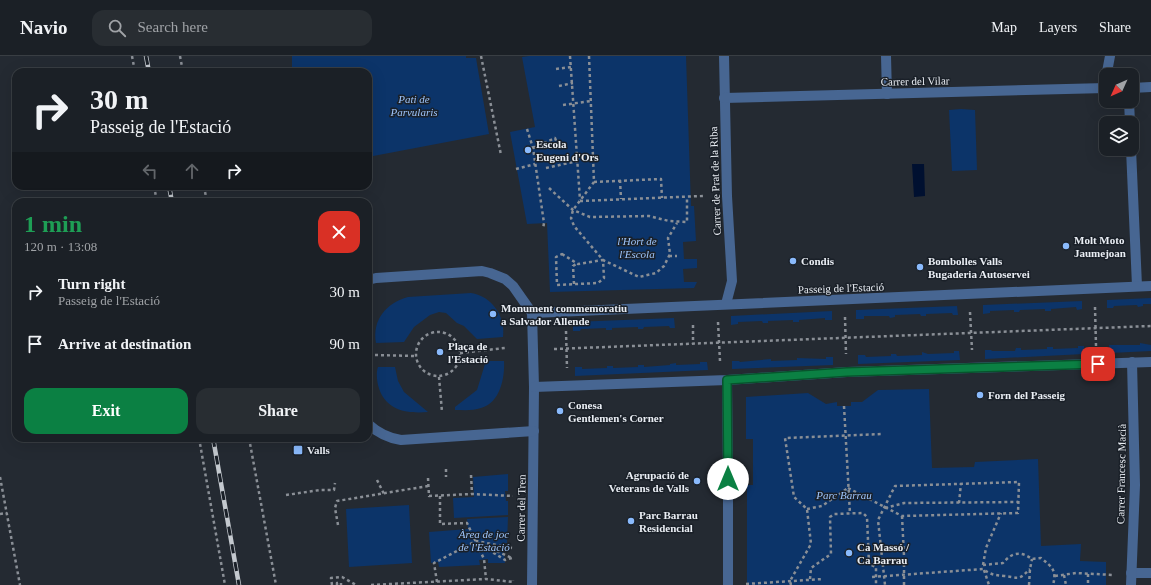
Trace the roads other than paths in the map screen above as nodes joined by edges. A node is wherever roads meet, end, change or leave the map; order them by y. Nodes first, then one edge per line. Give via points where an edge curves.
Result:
1 (724, 56) edge
2 (886, 56) edge
3 (1110, 56) edge
4 (1108, 68) edge
5 (1151, 87) edge
6 (1099, 88) edge
7 (1139, 88) edge
8 (887, 94) junction
9 (724, 98) junction
10 (1131, 156) edge
11 (372, 279) edge
12 (1137, 286) junction
13 (1151, 286) edge
14 (726, 304) junction
15 (532, 313) junction
16 (1132, 362) junction
17 (1151, 362) edge
18 (727, 380) junction
19 (534, 387) junction
20 (372, 428) edge
21 (534, 431) junction
22 (1131, 573) junction
23 (1151, 573) edge
24 (532, 585) edge
25 (728, 585) edge
26 (1131, 585) edge

1 - 9 street, Carrer de Prat de la Riba
2 - 8 street
3 - 4 street
5 - 7 street
6 - 8 street, Carrer del Vilar
8 - 9 street, Carrer del Vilar
9 - 14 street, Carrer de Prat de la Riba via 732,281
10 - 12 street
11 - 15 street via 486,272 505,279
12 - 13 street, Passeig de l'Estació
12 - 14 street, Passeig de l'Estació
14 - 15 street, Passeig de l'Estació via 684,308
15 - 19 street
16 - 17 street
16 - 18 street via 847,372
16 - 22 street, Carrer Francesc Macià via 1135,485
18 - 19 street
18 - 25 street
19 - 21 street
20 - 21 street via 390,438 401,440
21 - 24 street, Carrer del Tren
22 - 23 street
22 - 26 street, Carrer Francesc Macià

